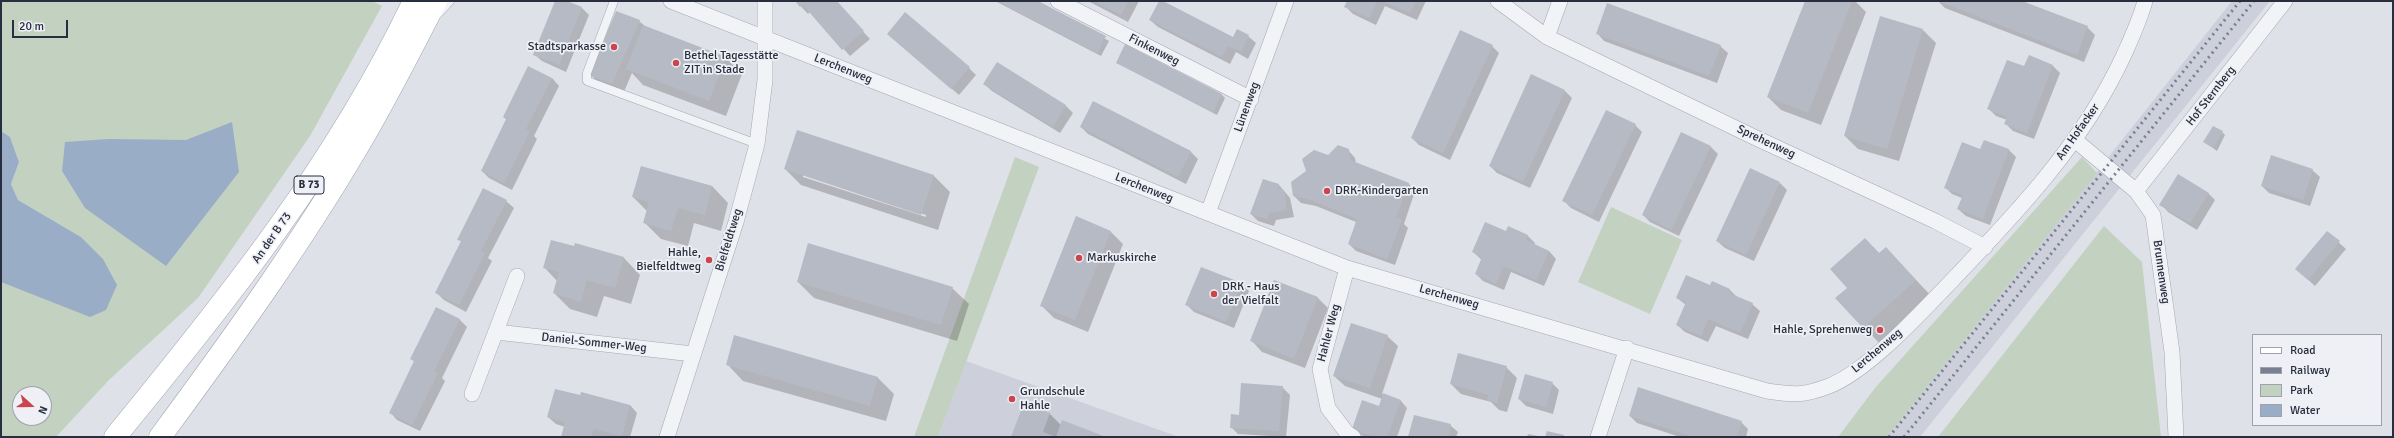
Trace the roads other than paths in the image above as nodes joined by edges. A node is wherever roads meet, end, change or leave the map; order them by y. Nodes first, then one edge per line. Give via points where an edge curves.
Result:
1 (414, 1) edge
2 (436, 1) edge
3 (450, 1) edge
4 (614, 1) edge
5 (671, 1) edge
6 (765, 1) edge
7 (1058, 1) edge
8 (1286, 1) edge
9 (1498, 1) edge
10 (1560, 1) edge
11 (2145, 1) edge
12 (2286, 1) edge
13 (426, 20) junction
14 (1547, 37) junction
15 (765, 38) junction
16 (1251, 99) junction
17 (2075, 140) junction
18 (757, 144) junction
19 (2136, 191) junction
20 (1208, 213) junction
21 (1985, 247) junction
22 (1347, 268) junction
23 (517, 276) dead end
24 (496, 332) junction
25 (1627, 348) junction
26 (693, 354) junction
27 (472, 394) dead end
28 (1347, 436) edge
29 (115, 437) edge
30 (160, 437) edge
31 (667, 437) edge
32 (1598, 437) edge
33 (2176, 437) edge

1 - 29 main road, An der B 73 / B 73 via 351,118 300,199 246,274
2 - 13 main road, An der B 73 / B 73
3 - 13 lane via 431,22
4 - 18 lane via 586,73 587,81
5 - 15 street, Lerchenweg
6 - 15 street, Bielfeldtweg
7 - 16 street, Finkenweg
8 - 16 street, Lünenweg
9 - 14 street, Sprehenweg
10 - 14 street
11 - 17 street, Am Hofacker via 2115,74
12 - 19 street, Hof Sternberg
13 - 30 main road, An der B 73 / B 73 via 368,130 317,212 226,347
14 - 21 street, Sprehenweg
15 - 18 street, Bielfeldtweg via 765,80
15 - 20 street, Lerchenweg
16 - 20 street, Lünenweg
17 - 19 street, Brunnenweg
17 - 21 street, Am Hofacker
18 - 26 street, Bielfeldtweg via 736,222
19 - 33 street, Brunnenweg via 2153,215 2172,352
20 - 22 street, Lerchenweg
21 - 25 street, Lerchenweg via 1922,312 1856,371 1830,386 1796,396 1767,391
22 - 25 street, Lerchenweg
22 - 28 street, Hahler Weg via 1320,369 1328,408
23 - 24 street
24 - 26 street, Daniel-Sommer-Weg
24 - 27 street
25 - 32 street
26 - 31 street, Bielfeldtweg

